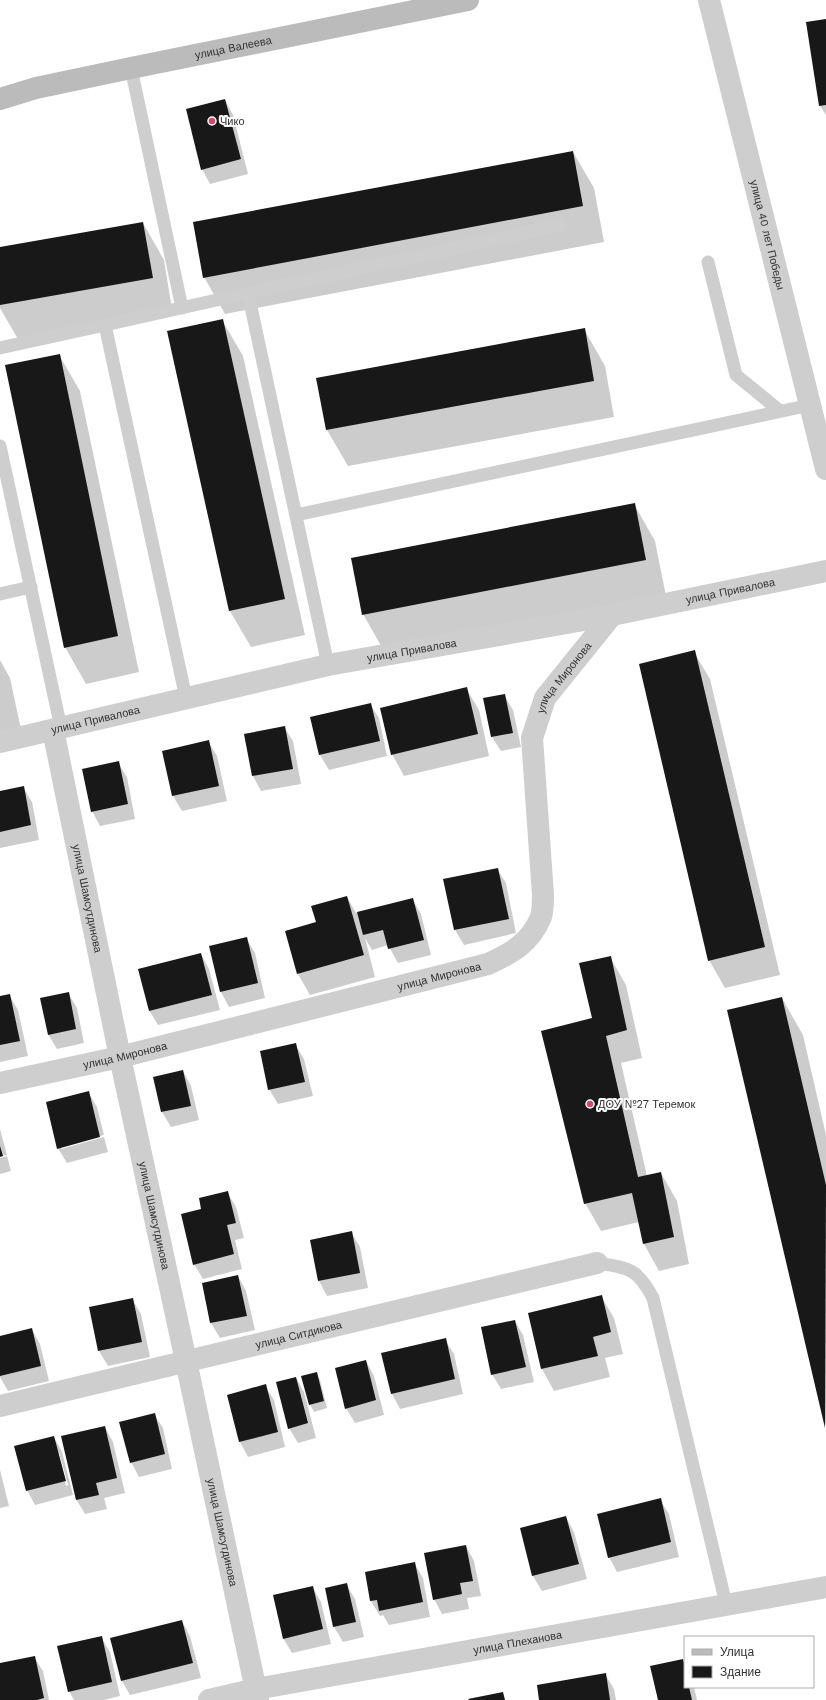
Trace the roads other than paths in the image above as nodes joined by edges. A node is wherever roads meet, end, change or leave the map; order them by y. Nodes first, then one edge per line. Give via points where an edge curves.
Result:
1 (468, 0) edge
2 (709, 0) edge
3 (131, 68) junction
4 (0, 99) edge
5 (561, 225) dead end
6 (708, 262) dead end
7 (248, 293) junction
8 (182, 308) junction
9 (105, 325) junction
10 (0, 348) edge
11 (810, 405) junction
12 (780, 411) junction
13 (0, 446) edge
14 (826, 468) edge
15 (296, 515) junction
16 (826, 571) edge
17 (31, 587) junction
18 (0, 594) edge
19 (612, 615) junction
20 (328, 665) junction
21 (186, 698) junction
22 (57, 729) junction
23 (0, 742) edge
24 (120, 1057) junction
25 (0, 1084) edge
26 (597, 1263) joint
27 (186, 1361) junction
28 (0, 1406) edge
29 (826, 1587) edge
30 (726, 1604) junction
31 (257, 1694) edge
32 (209, 1700) edge

1 - 3 main road, улица Валеева
2 - 11 street, улица 40 лет Победы
3 - 4 main road, улица Валеева via 36,88
3 - 8 lane
5 - 7 lane
6 - 12 lane via 736,375
7 - 8 lane
7 - 15 lane
8 - 9 lane
9 - 10 lane
9 - 21 lane
11 - 12 lane
11 - 14 street, улица 40 лет Победы
12 - 15 lane
13 - 17 lane
15 - 20 lane
16 - 19 street, улица Привалова
17 - 18 lane
17 - 22 lane
19 - 20 street, улица Привалова
19 - 24 street, улица Миронова via 545,698 532,738 543,895 541,916 531,934 513,952 488,964
20 - 21 street, улица Привалова
21 - 22 street, улица Привалова
22 - 23 street, улица Привалова
22 - 24 street, улица Шамсутдинова
24 - 25 street, улица Миронова
24 - 27 street, улица Шамсутдинова
26 - 27 street, улица Ситдикова
26 - 30 lane via 624,1267 643,1279 653,1298
27 - 28 street, улица Ситдикова
27 - 31 street, улица Шамсутдинова
29 - 30 street, улица Плеханова
30 - 31 street, улица Плеханова
31 - 32 street, улица Плеханова

